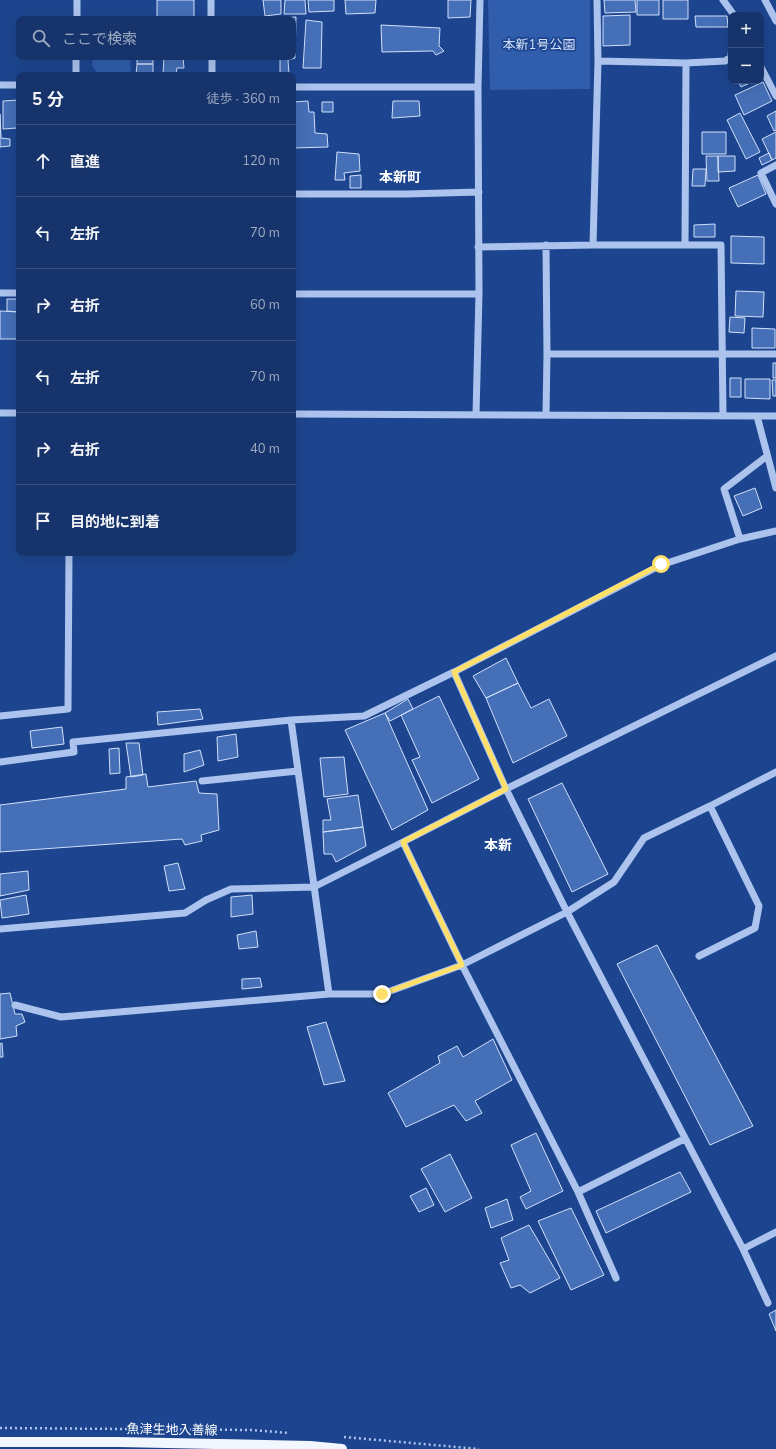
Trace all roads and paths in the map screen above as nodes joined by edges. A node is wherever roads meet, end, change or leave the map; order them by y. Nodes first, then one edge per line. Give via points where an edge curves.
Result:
1 (77, 0) edge
2 (211, 0) edge
3 (480, 0) edge
4 (597, 0) edge
5 (723, 0) edge
6 (765, 0) edge
7 (732, 12) edge
8 (76, 16) edge
9 (211, 16) edge
10 (776, 21) edge
11 (728, 59) edge
12 (76, 60) edge
13 (212, 60) edge
14 (598, 61) junction
15 (686, 63) junction
16 (76, 72) edge
17 (212, 72) edge
18 (764, 72) edge
19 (0, 85) edge
20 (16, 85) edge
21 (296, 87) edge
22 (478, 87) junction
23 (776, 96) edge
24 (776, 165) edge
25 (479, 192) junction
26 (296, 194) edge
27 (776, 204) edge
28 (594, 244) junction
29 (546, 245) junction
30 (686, 245) junction
31 (478, 247) junction
32 (0, 293) edge
33 (16, 293) edge
34 (296, 294) edge
35 (479, 294) junction
36 (722, 353) junction
37 (546, 354) junction
38 (776, 354) edge
39 (16, 412) edge
40 (0, 413) edge
41 (296, 414) edge
42 (476, 415) junction
43 (546, 415) junction
44 (723, 416) junction
45 (757, 416) junction
46 (776, 416) edge
47 (767, 456) junction
48 (776, 488) edge
49 (776, 531) edge
50 (740, 539) junction
51 (69, 556) edge
52 (776, 656) edge
53 (454, 672) junction
54 (0, 716) edge
55 (291, 720) junction
56 (0, 762) edge
57 (298, 771) junction
58 (776, 772) edge
59 (202, 781) dead end
60 (506, 789) junction
61 (710, 806) junction
62 (403, 842) junction
63 (314, 887) junction
64 (567, 912) junction
65 (0, 929) edge
66 (699, 956) dead end
67 (462, 965) junction
68 (329, 994) junction
69 (15, 1005) dead end
70 (684, 1139) junction
71 (578, 1192) junction
72 (776, 1232) edge
73 (743, 1249) junction
74 (616, 1278) dead end
75 (768, 1303) dead end
76 (0, 1442) edge
77 (342, 1449) edge

1 - 8 street
2 - 9 street
3 - 22 street
4 - 14 street
5 - 7 street
6 - 10 street
11 - 15 street via 725,61
12 - 16 street
13 - 17 street
14 - 15 street
14 - 28 street
15 - 30 street
18 - 23 street
19 - 20 street
21 - 22 street
22 - 25 street
24 - 27 street via 761,173
25 - 26 street
25 - 31 street
28 - 29 street
28 - 30 street
29 - 31 street
29 - 37 street
30 - 36 street via 721,245
31 - 35 street
32 - 33 street
34 - 35 street
35 - 42 street
36 - 37 street
36 - 38 street
36 - 44 street
37 - 43 street
39 - 40 street
41 - 42 street
42 - 43 street
43 - 44 street
44 - 45 street
45 - 46 street
45 - 47 street
47 - 48 street
47 - 50 street via 724,489
49 - 50 street
50 - 53 street via 661,564
51 - 54 street via 68,709
52 - 60 street
53 - 55 street via 364,716
53 - 60 street
55 - 56 street via 73,742 74,752
55 - 57 street
57 - 59 street
57 - 63 street
58 - 61 street
60 - 62 street
60 - 64 street
61 - 64 street via 644,838 614,882
61 - 66 street via 759,906 756,928
62 - 63 street
62 - 67 street
63 - 65 street via 232,889 185,912
63 - 68 street
64 - 67 street
64 - 70 street
67 - 68 street via 382,994
67 - 71 street
68 - 69 street via 61,1017
70 - 71 street
70 - 73 street
71 - 74 street
72 - 73 street
73 - 75 street
76 - 77 main road, 魚津生地入善線 via 142,1442

